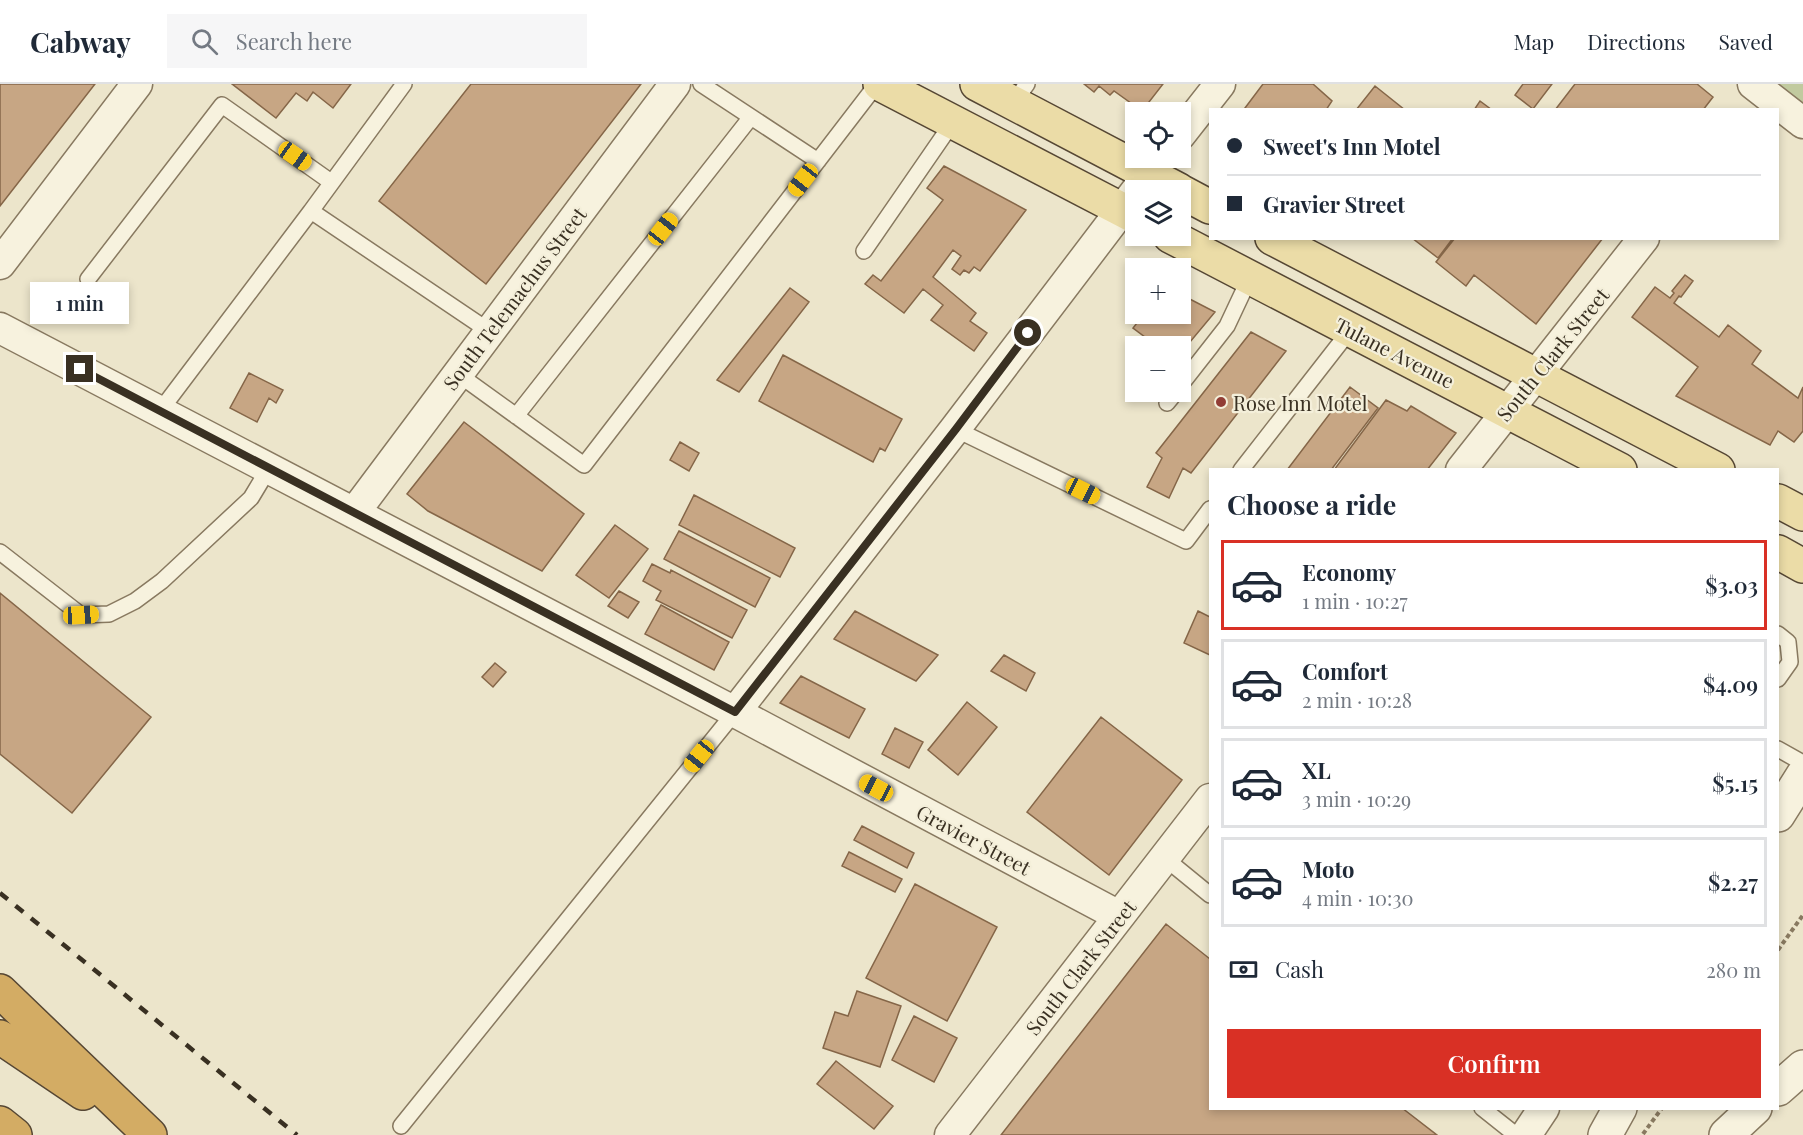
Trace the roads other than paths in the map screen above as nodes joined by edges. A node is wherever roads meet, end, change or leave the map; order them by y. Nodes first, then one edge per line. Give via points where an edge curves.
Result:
1 (137, 84) edge
2 (404, 84) edge
3 (675, 84) edge
4 (701, 84) edge
5 (879, 84) edge
6 (977, 84) edge
7 (1220, 84) edge
8 (1758, 92) edge
9 (1020, 93) edge
10 (751, 117) junction
11 (1191, 121) edge
12 (953, 122) junction
13 (1803, 123) edge
14 (818, 160) junction
15 (1128, 180) edge
16 (331, 182) junction
17 (1125, 185) edge
18 (1191, 197) edge
19 (1209, 206) edge
20 (1125, 209) edge
21 (311, 211) junction
22 (1276, 240) edge
23 (1642, 240) edge
24 (1190, 246) edge
25 (864, 251) dead end
26 (0, 264) edge
27 (1250, 277) junction
28 (88, 279) dead end
29 (0, 328) edge
30 (1351, 329) junction
31 (489, 331) junction
32 (1191, 372) edge
33 (458, 374) junction
34 (1535, 374) junction
35 (1507, 409) junction
36 (160, 411) junction
37 (516, 416) junction
38 (956, 429) junction
39 (269, 468) junction
40 (1243, 468) edge
41 (1463, 468) edge
42 (1616, 468) edge
43 (1714, 468) edge
44 (1779, 502) edge
45 (1209, 510) edge
46 (354, 513) junction
47 (1803, 514) edge
48 (0, 552) edge
49 (1779, 553) edge
50 (1803, 566) edge
51 (1779, 635) edge
52 (1779, 678) edge
53 (735, 712) junction
54 (1779, 750) edge
55 (1803, 763) edge
56 (1803, 774) edge
57 (1779, 796) edge
58 (1209, 801) edge
59 (1779, 813) edge
60 (1166, 859) junction
61 (1209, 894) edge
62 (1119, 916) junction
63 (0, 992) edge
64 (0, 1037) edge
65 (1803, 1067) edge
66 (1779, 1088) edge
67 (1485, 1110) edge
68 (1543, 1110) edge
69 (1619, 1110) edge
70 (1753, 1110) edge
71 (0, 1123) edge
72 (401, 1126) dead end
73 (15, 1135) edge
74 (149, 1135) edge
75 (950, 1135) edge
76 (1516, 1135) edge
77 (1526, 1135) edge
78 (1605, 1135) edge
79 (1725, 1135) edge

1 - 26 street
2 - 16 lane
3 - 31 street, South Telemachus Street
4 - 10 lane
5 - 12 main road
5 - 14 lane
6 - 9 main road
7 - 11 street
8 - 13 street
9 - 15 main road
10 - 14 lane
10 - 37 lane
12 - 17 main road
12 - 25 lane
14 - 37 lane via 584,465
16 - 21 lane
16 - 28 lane via 222,105
18 - 19 main road
20 - 38 street
21 - 31 lane
21 - 36 lane
22 - 34 main road
23 - 34 street, South Clark Street
24 - 27 main road, Tulane Avenue
27 - 30 main road, Tulane Avenue
27 - 32 lane via 1227,326
29 - 36 street, Gravier Street
30 - 35 main road, Tulane Avenue
30 - 40 lane
31 - 33 street, South Telemachus Street
33 - 37 lane
33 - 46 street, South Telemachus Street
34 - 35 street, South Clark Street
34 - 43 main road
35 - 41 street, South Clark Street
35 - 42 main road, Tulane Avenue
36 - 39 street, Gravier Street
38 - 45 lane via 1186,541
38 - 53 street
39 - 46 street, Gravier Street
39 - 48 lane via 251,498 162,581 135,602 109,614 81,615
44 - 47 main road
46 - 53 street, Gravier Street
49 - 50 main road
51 - 52 lane via 1788,642 1790,662
53 - 62 street, Gravier Street
53 - 72 lane
54 - 55 lane
56 - 57 street
56 - 59 street
58 - 60 street, South Clark Street
60 - 61 lane
60 - 62 street, South Clark Street
62 - 75 street, South Clark Street
63 - 74 highway
64 - 74 highway
65 - 66 street
67 - 76 lane
68 - 77 street
69 - 78 street
70 - 79 street
71 - 73 highway

